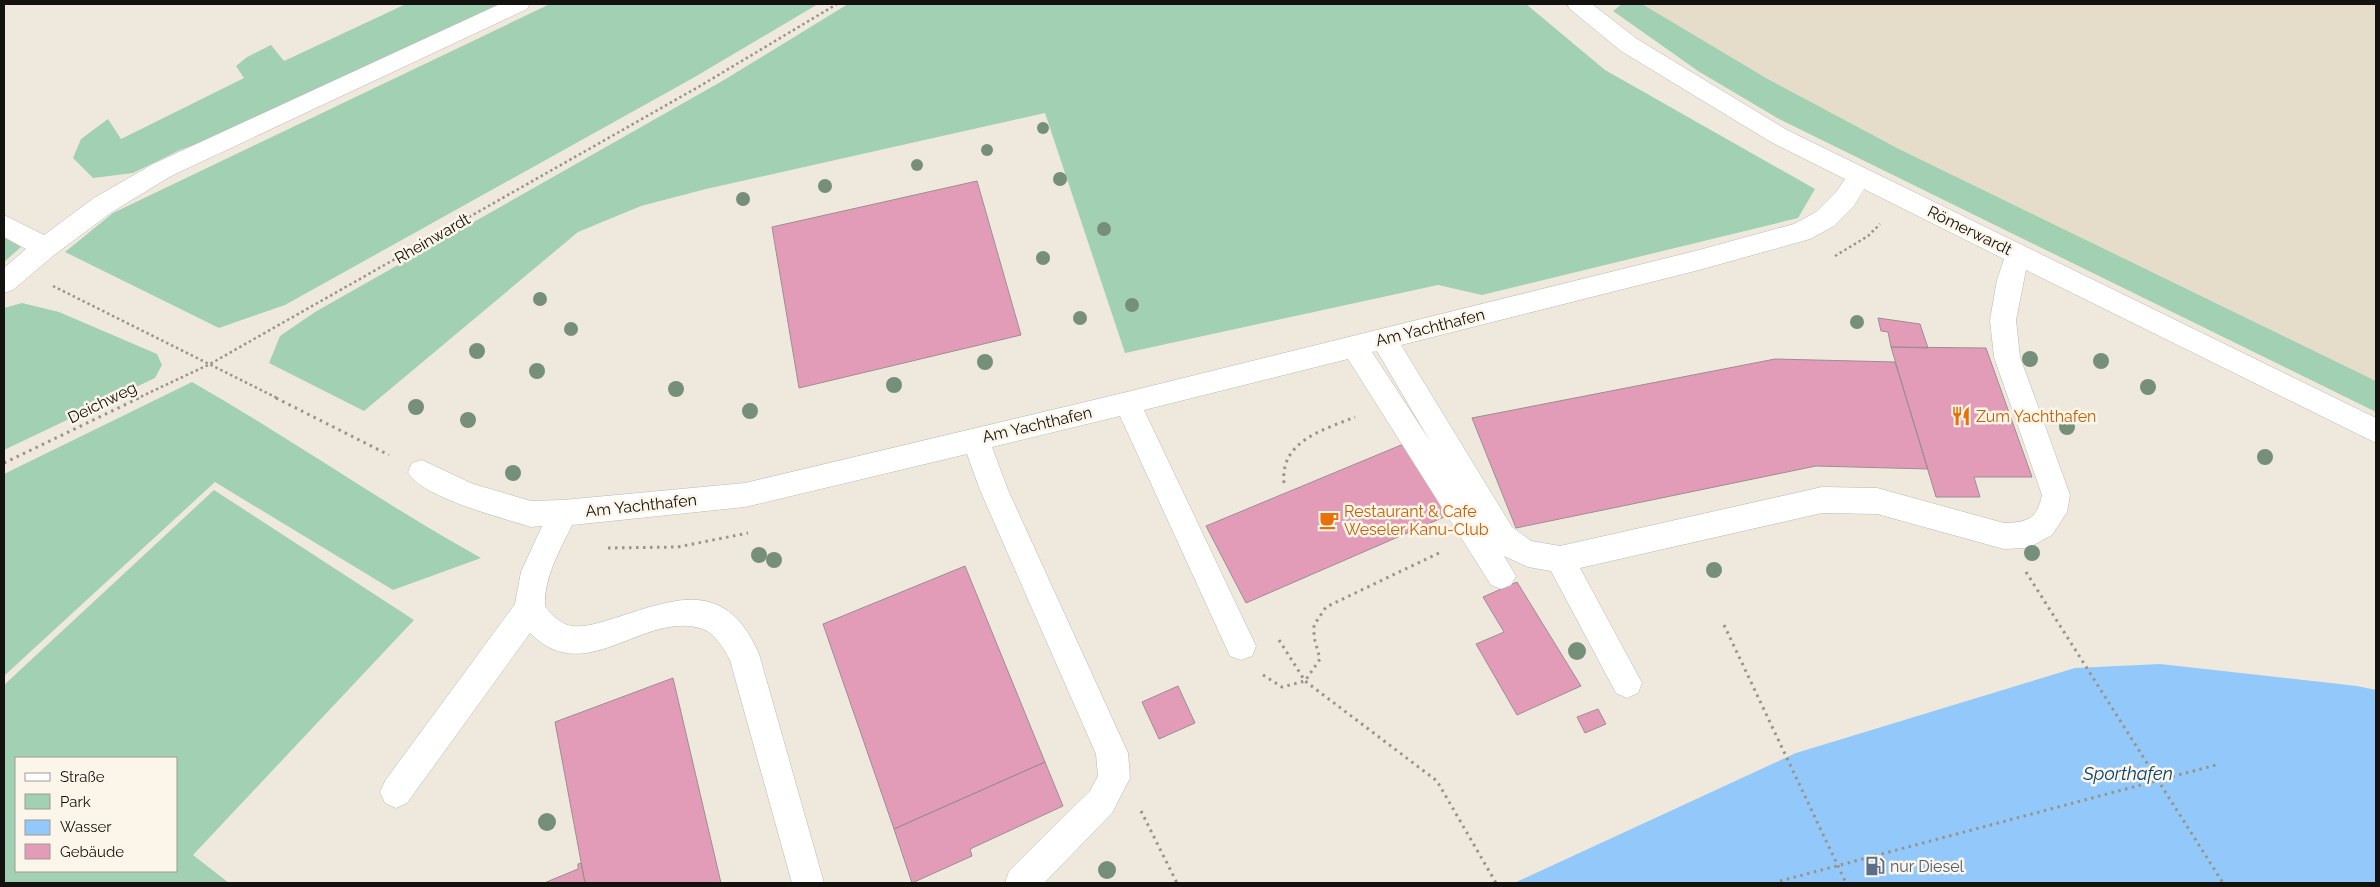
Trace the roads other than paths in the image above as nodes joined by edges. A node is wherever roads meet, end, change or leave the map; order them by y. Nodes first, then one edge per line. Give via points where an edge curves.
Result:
1 (519, 4) edge
2 (1578, 4) edge
3 (1860, 176) junction
4 (4, 225) edge
5 (45, 248) junction
6 (2018, 254) junction
7 (12, 277) edge
8 (1383, 339) junction
9 (1354, 346) junction
10 (1128, 403) junction
11 (2376, 431) edge
12 (975, 439) junction
13 (422, 472) road end
14 (563, 514) junction
15 (1560, 559) junction
16 (1500, 576) dead end
17 (530, 608) junction
18 (1241, 646) road end
19 (1627, 683) dead end
20 (396, 792) dead end
21 (808, 883) edge
22 (1021, 883) edge

1 - 5 street via 162,170 103,204
2 - 3 street, Römerwardt via 1629,45 1778,136
3 - 6 street, Römerwardt
3 - 8 street, Am Yachthafen via 1831,214 1801,232
4 - 5 street
5 - 7 street
6 - 11 street, Römerwardt
6 - 15 street via 2003,320 2007,357 2056,495 2053,512 2042,526 2028,535 2004,536 1877,501 1822,500
8 - 9 street, Am Yachthafen
8 - 15 street via 1502,536 1515,548 1533,556
9 - 10 street, Am Yachthafen
9 - 16 street
10 - 12 street, Am Yachthafen
10 - 18 street
12 - 14 street, Am Yachthafen via 745,495
12 - 22 street via 994,490 1112,752 1114,778 1101,802
13 - 14 street, Am Yachthafen via 466,494 531,514
14 - 17 street via 530,589
15 - 19 street
17 - 20 street
17 - 21 street via 542,626 561,638 593,639 630,624 683,610 707,615 727,629 744,654

